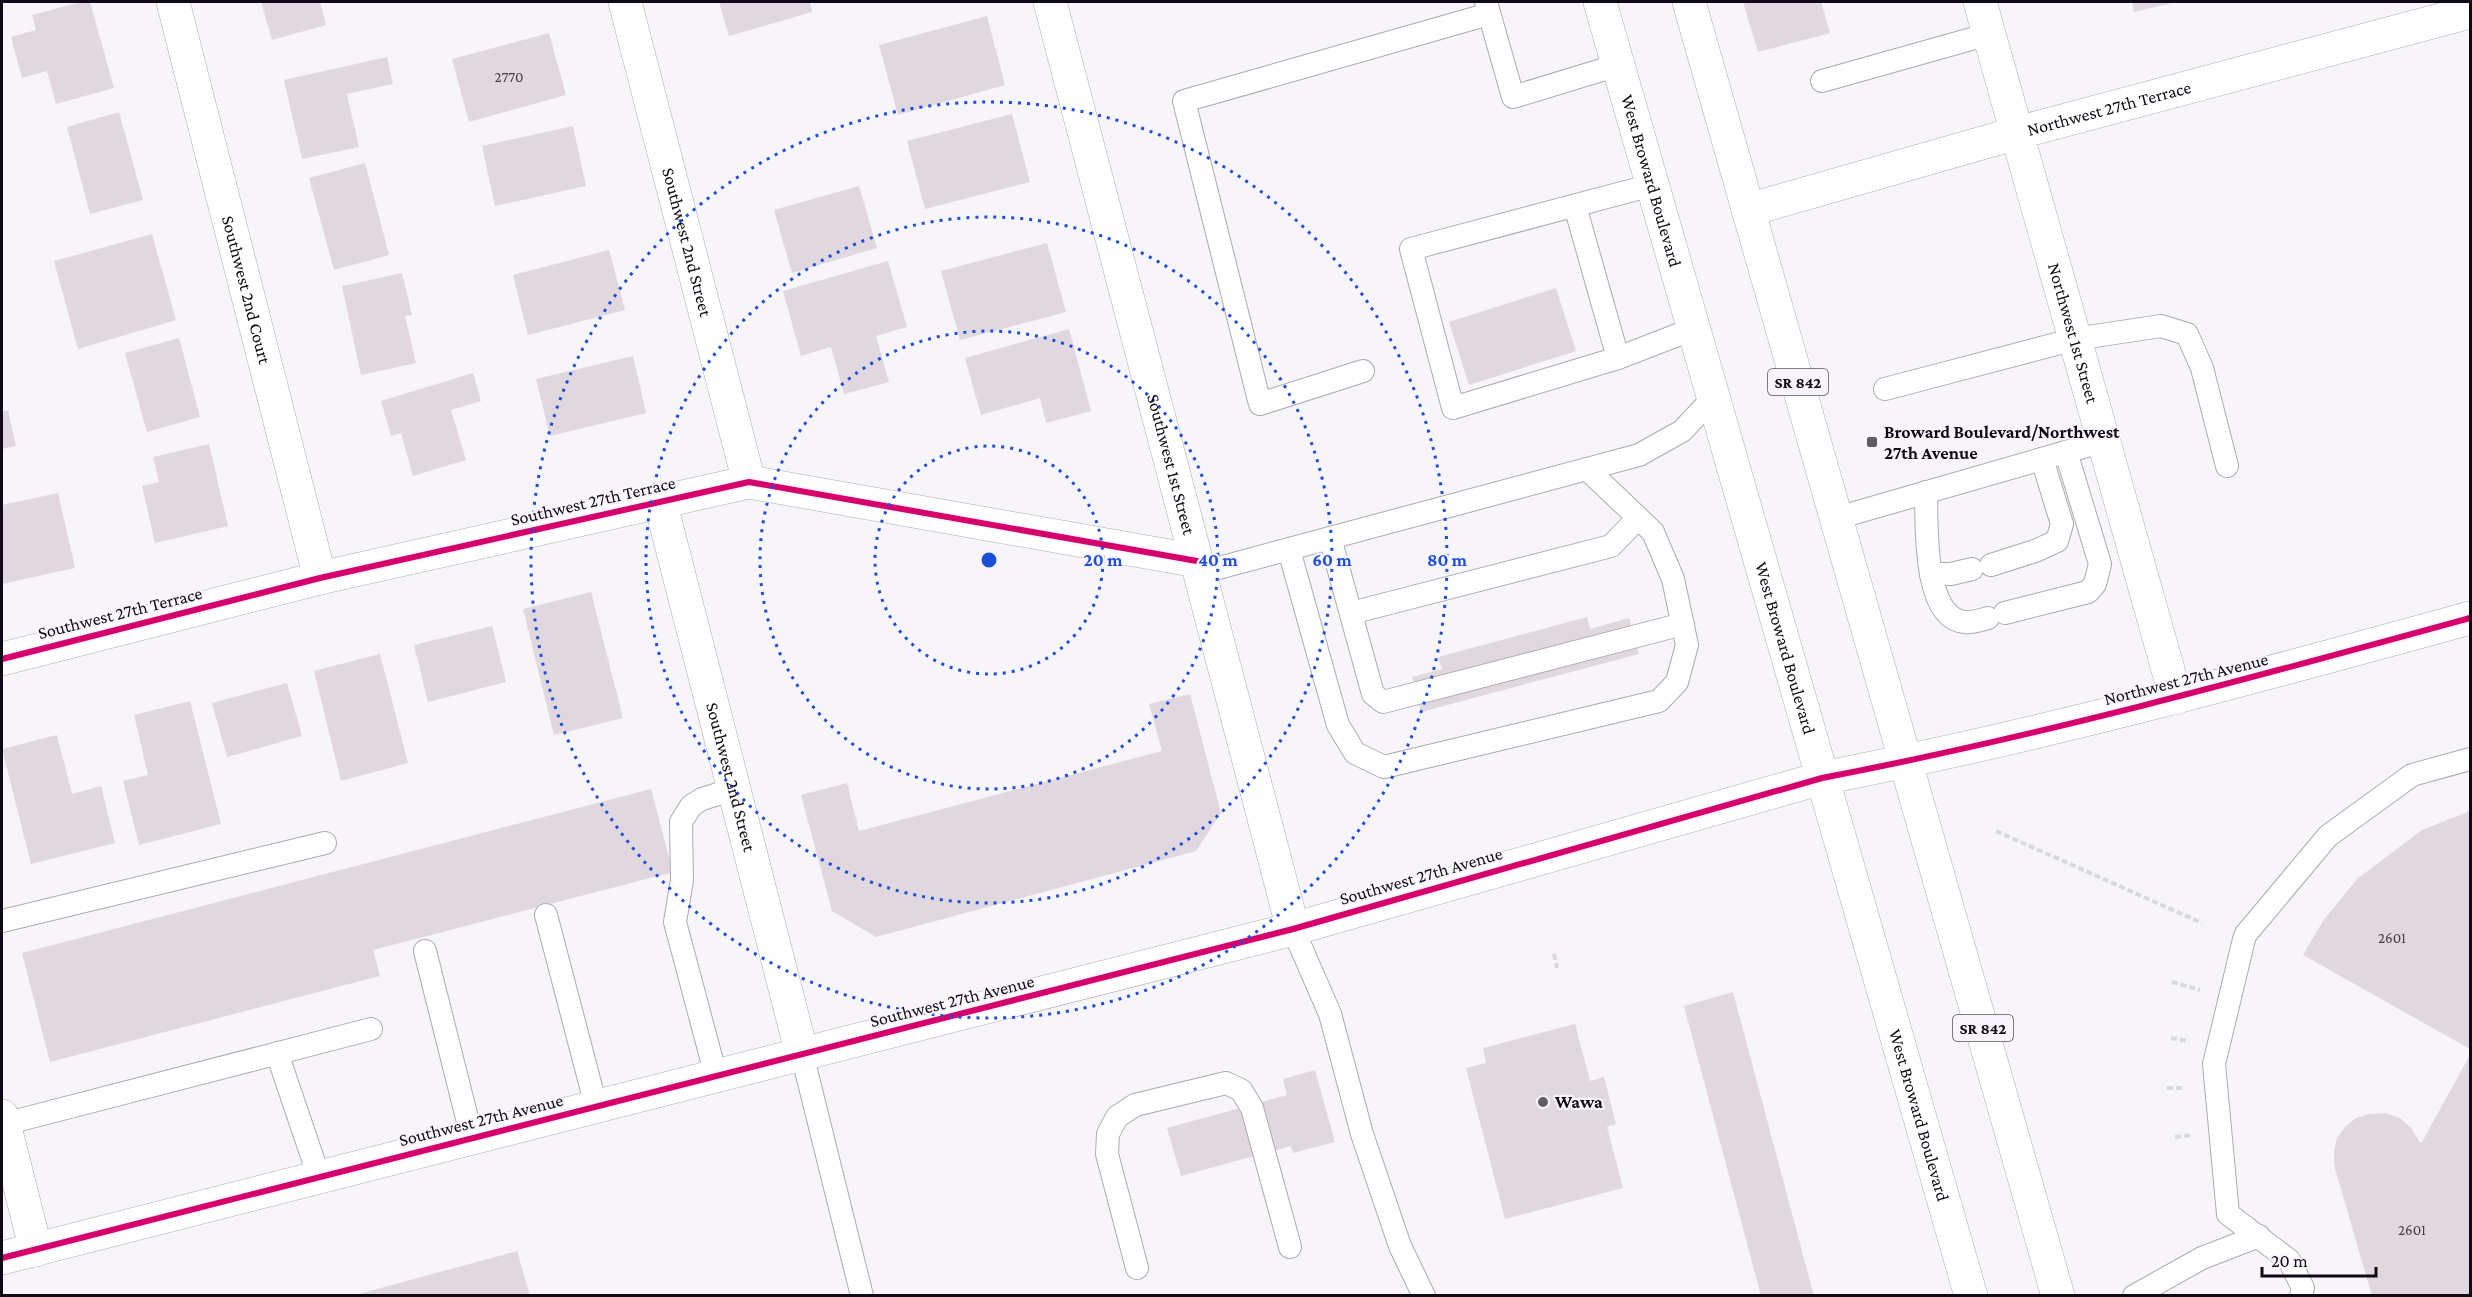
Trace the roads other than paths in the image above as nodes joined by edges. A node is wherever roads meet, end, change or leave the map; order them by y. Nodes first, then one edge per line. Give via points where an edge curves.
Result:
1 (174, 2) edge
2 (625, 2) edge
3 (1050, 2) edge
4 (1600, 2) edge
5 (1689, 2) edge
6 (1980, 2) edge
7 (1488, 8) edge
8 (2470, 12) edge
9 (1989, 34) junction
10 (1618, 65) junction
11 (1822, 81) dead end
12 (2017, 133) junction
13 (1652, 185) junction
14 (1575, 206) junction
15 (1748, 210) junction
16 (1693, 329) junction
17 (2075, 339) junction
18 (1617, 357) junction
19 (1363, 371) dead end
20 (1885, 389) dead end
21 (1713, 398) junction
22 (2104, 441) junction
23 (2066, 452) junction
24 (2042, 459) junction
25 (2227, 466) dead end
26 (1587, 470) junction
27 (748, 482) junction
28 (1926, 492) junction
29 (660, 501) junction
30 (1638, 518) junction
31 (1837, 518) junction
32 (1330, 538) junction
33 (1289, 550) junction
34 (1199, 567) junction
35 (1931, 574) junction
36 (320, 578) junction
37 (1351, 613) junction
38 (2470, 618) edge
39 (1683, 624) junction
40 (2, 658) edge
41 (2176, 698) junction
42 (2470, 759) edge
43 (1907, 761) junction
44 (1822, 778) junction
45 (734, 789) junction
46 (325, 843) dead end
47 (546, 915) dead end
48 (2, 921) edge
49 (1293, 929) junction
50 (425, 951) dead end
51 (371, 1029) dead end
52 (277, 1053) junction
53 (802, 1054) junction
54 (716, 1076) junction
55 (596, 1106) junction
56 (3, 1120) edge
57 (472, 1138) junction
58 (320, 1177) junction
59 (2259, 1236) junction
60 (1290, 1247) dead end
61 (36, 1250) junction
62 (2, 1258) edge
63 (1137, 1268) dead end
64 (862, 1296) edge
65 (1424, 1296) edge
66 (1971, 1296) edge
67 (2058, 1296) edge
68 (2134, 1296) edge
69 (2301, 1296) edge

1 - 36 street, Southwest 2nd Court
2 - 27 street, Southwest 2nd Street
3 - 34 street, Southwest 1st Street
4 - 10 street, West Broward Boulevard
5 - 15 street, SR 842
6 - 9 street, Northwest 1st Street
7 - 10 lane via 1513,97
7 - 19 lane via 1184,101 1260,404
8 - 12 street, Northwest 27th Terrace
9 - 11 lane
9 - 12 street, Northwest 1st Street
10 - 13 street, West Broward Boulevard
12 - 15 street, Northwest 27th Terrace
12 - 17 street, Northwest 1st Street
13 - 14 lane
13 - 16 street, West Broward Boulevard
14 - 18 lane
14 - 18 lane via 1411,249 1453,408
15 - 31 street, SR 842
16 - 18 lane
16 - 21 street, West Broward Boulevard
17 - 20 lane
17 - 22 street, Northwest 1st Street
17 - 25 lane via 2161,326 2187,334 2202,368
21 - 26 lane via 1682,431 1638,455
21 - 44 street, West Broward Boulevard
22 - 23 lane
22 - 41 street, Northwest 1st Street
23 - 24 lane
23 - 35 lane via 2100,564 2095,584 2088,592 1964,622 1952,617 1941,605
24 - 28 lane
24 - 35 lane via 2062,524 2057,541 1981,567
26 - 30 lane
26 - 32 lane
27 - 29 street, Southwest 27th Terrace
27 - 34 street, Southwest 27th Terrace
28 - 31 lane
28 - 35 lane
29 - 36 street, Southwest 27th Terrace
29 - 45 street, Southwest 2nd Street
30 - 37 lane via 1611,546
30 - 39 lane via 1653,532 1673,579
31 - 43 street, SR 842
32 - 33 lane
32 - 37 lane
33 - 34 lane
33 - 39 lane via 1338,725 1355,753 1384,767 1659,701 1677,682 1686,645
34 - 49 street, Southwest 1st Street
36 - 40 street, Southwest 27th Terrace
37 - 39 lane via 1372,693 1383,702
38 - 41 street, Northwest 27th Avenue
41 - 43 street, Northwest 27th Avenue
42 - 59 lane via 2412,775 2328,836 2246,934 2214,1064 2228,1214
43 - 44 street, Southwest 27th Avenue
43 - 67 street, SR 842
44 - 49 street, Southwest 27th Avenue
44 - 66 street, West Broward Boulevard
45 - 53 street, Southwest 2nd Street
45 - 54 lane via 702,799 691,806 681,822 682,880 675,922
46 - 48 lane
47 - 55 lane
49 - 53 street, Southwest 27th Avenue
49 - 65 lane via 1330,1014 1362,1134 1400,1246
50 - 57 lane
51 - 52 lane
52 - 56 lane
52 - 58 lane
53 - 54 street, Southwest 27th Avenue
53 - 64 lane
54 - 55 street, Southwest 27th Avenue
55 - 57 street, Southwest 27th Avenue
56 - 61 street
57 - 58 street, Southwest 27th Avenue
58 - 61 street, Southwest 27th Avenue
59 - 68 lane via 2202,1258
59 - 69 lane via 2289,1260 2303,1288
60 - 63 lane via 1252,1108 1241,1090 1227,1083 1136,1106 1117,1117 1108,1134 1107,1154
61 - 62 street, Southwest 27th Avenue

